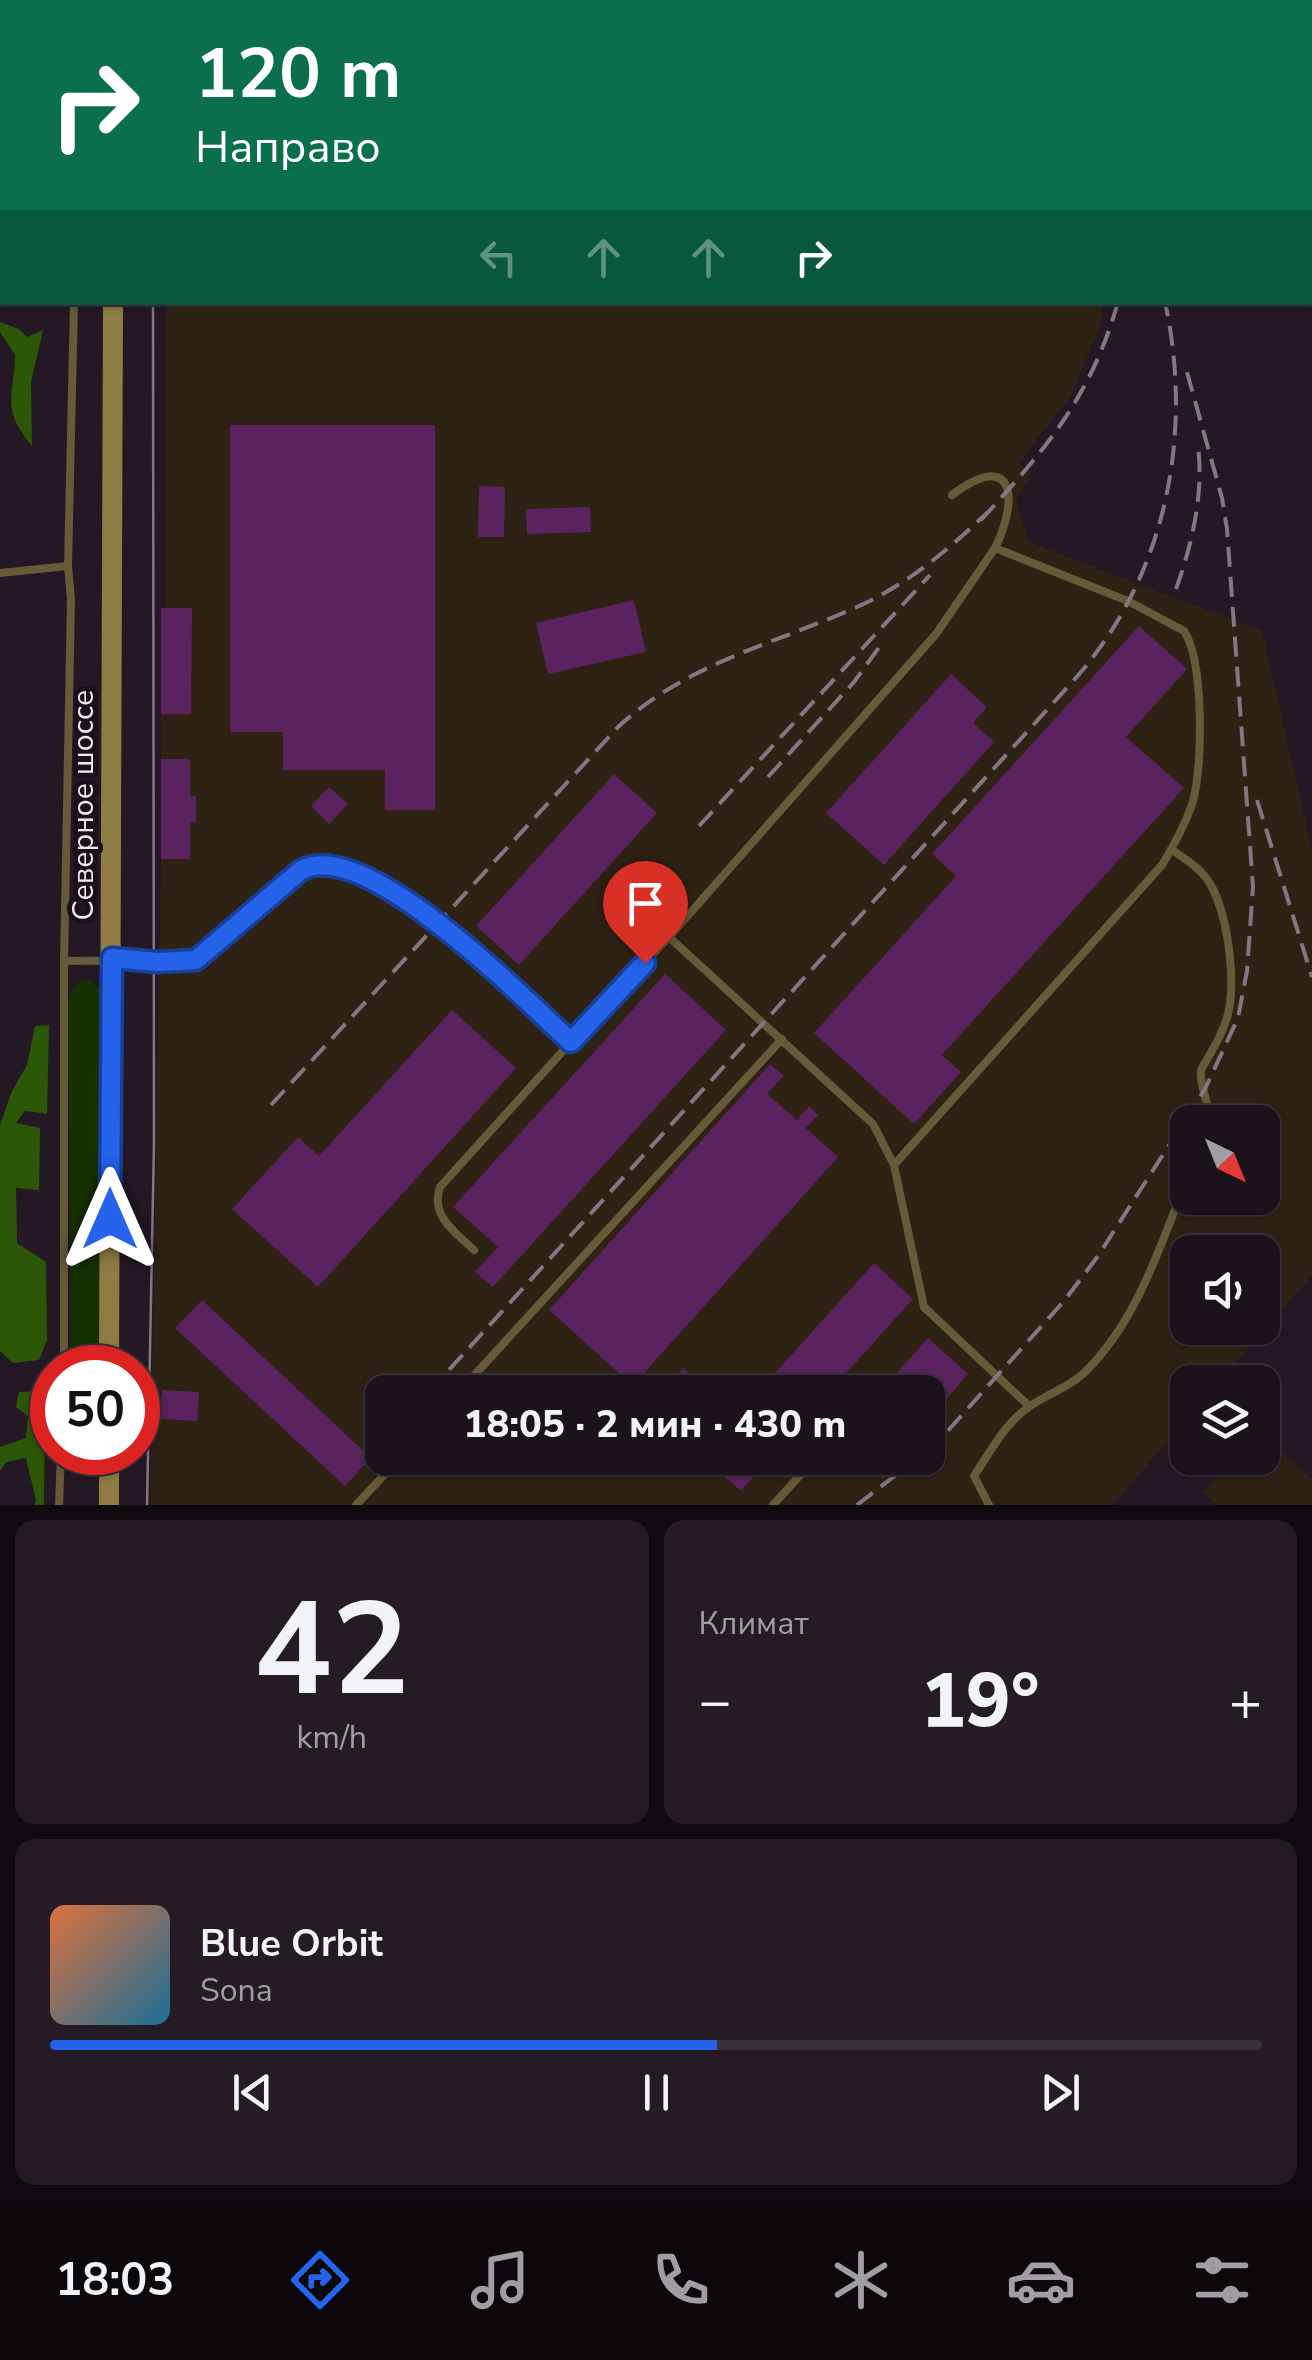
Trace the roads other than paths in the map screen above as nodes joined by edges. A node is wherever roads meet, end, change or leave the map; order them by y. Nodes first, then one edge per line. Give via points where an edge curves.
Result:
1 (74, 305) edge
2 (113, 305) edge
3 (952, 495) dead end
4 (995, 548) junction
5 (68, 566) junction
6 (0, 574) edge
7 (1172, 849) junction
8 (669, 937) junction
9 (112, 958) junction
10 (64, 961) junction
11 (782, 1040) junction
12 (571, 1042) junction
13 (1210, 1105) edge
14 (894, 1164) junction
15 (1172, 1215) edge
16 (474, 1250) dead end
17 (64, 1345) edge
18 (110, 1345) edge
19 (475, 1375) edge
20 (1029, 1406) junction
21 (61, 1475) edge
22 (109, 1475) edge
23 (384, 1475) edge
24 (800, 1475) edge
25 (60, 1505) edge
26 (109, 1505) edge
27 (356, 1505) edge
28 (773, 1505) edge
29 (990, 1505) edge

1 - 5 lane
2 - 9 main road, Северное шоссе
3 - 4 lane via 978,478 1004,482 1010,507
4 - 7 lane via 1128,601 1190,639 1198,664 1198,772
4 - 8 lane via 936,634
5 - 6 lane
5 - 10 lane
7 - 13 lane via 1210,884 1232,968 1229,1011 1201,1070
7 - 14 lane
8 - 11 lane
8 - 12 lane
9 - 10 lane
9 - 12 lane via 196,960 300,871 327,864 412,904
9 - 18 main road, Северное шоссе
10 - 17 lane
11 - 14 lane via 874,1124
11 - 19 lane
12 - 16 lane via 440,1186 440,1213
14 - 20 lane via 924,1307
15 - 20 lane via 1131,1310 1099,1356 1069,1386
20 - 29 lane via 974,1476
21 - 25 lane
22 - 26 main road
23 - 27 lane
24 - 28 lane

